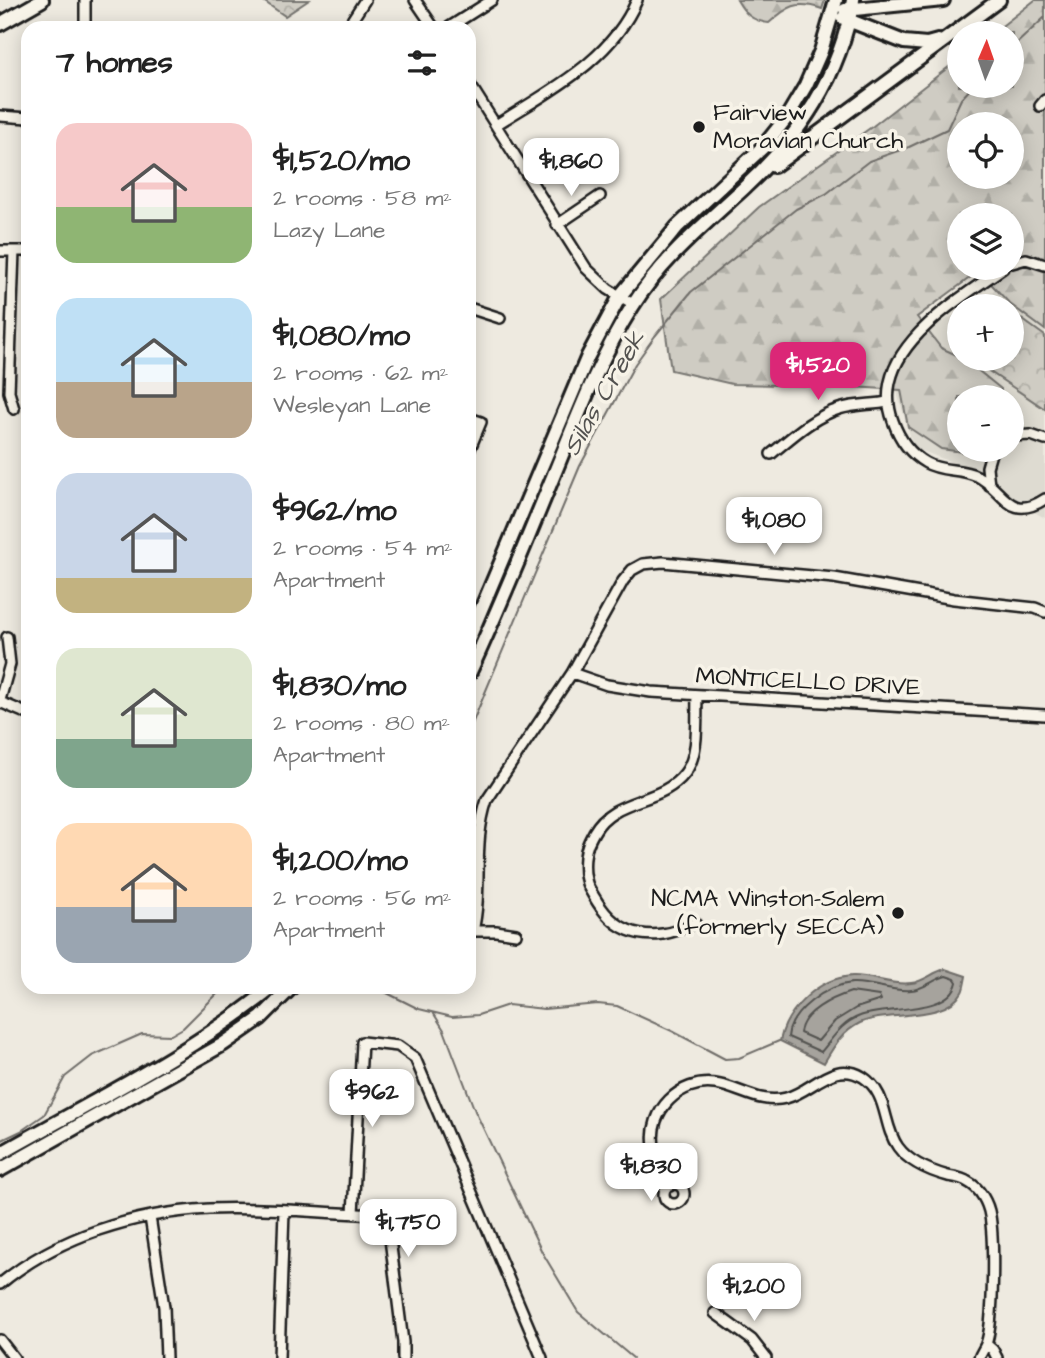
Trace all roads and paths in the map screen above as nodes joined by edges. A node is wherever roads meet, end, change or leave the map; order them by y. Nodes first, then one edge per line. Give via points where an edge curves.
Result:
1 (42, 0) edge
2 (85, 0) edge
3 (365, 0) edge
4 (415, 0) edge
5 (492, 0) edge
6 (637, 0) edge
7 (874, 0) edge
8 (943, 0) edge
9 (999, 0) edge
10 (894, 5) junction
11 (835, 6) edge
12 (851, 10) edge
13 (85, 21) edge
14 (351, 21) edge
15 (429, 21) edge
16 (459, 21) edge
17 (0, 24) edge
18 (945, 39) junction
19 (476, 94) edge
20 (0, 116) edge
21 (21, 118) edge
22 (496, 125) junction
23 (746, 187) junction
24 (600, 196) dead end
25 (557, 225) junction
26 (0, 251) edge
27 (14, 251) junction
28 (21, 251) edge
29 (1024, 259) edge
30 (1045, 265) edge
31 (987, 280) edge
32 (620, 296) junction
33 (633, 304) junction
34 (476, 310) edge
35 (500, 318) dead end
36 (888, 402) junction
37 (14, 409) dead end
38 (476, 420) edge
39 (476, 434) edge
40 (1024, 435) edge
41 (1045, 440) edge
42 (771, 454) dead end
43 (988, 462) edge
44 (989, 485) junction
45 (1045, 499) edge
46 (1045, 612) edge
47 (476, 621) edge
48 (7, 637) dead end
49 (476, 657) edge
50 (572, 673) junction
51 (697, 695) junction
52 (0, 701) edge
53 (21, 711) edge
54 (1045, 715) edge
55 (476, 906) edge
56 (695, 922) dead end
57 (476, 931) edge
58 (516, 934) dead end
59 (264, 994) edge
60 (285, 994) edge
61 (0, 1154) edge
62 (0, 1170) edge
63 (670, 1186) dead end
64 (284, 1211) junction
65 (353, 1214) junction
66 (150, 1217) junction
67 (0, 1284) edge
68 (715, 1314) dead end
69 (0, 1340) edge
70 (986, 1343) junction
71 (14, 1358) edge
72 (166, 1358) edge
73 (279, 1358) edge
74 (403, 1358) edge
75 (542, 1358) edge
76 (766, 1358) edge
77 (979, 1358) edge
78 (997, 1358) edge

1 - 17 main road
2 - 13 street
3 - 14 street
4 - 15 street
5 - 16 street
6 - 22 street via 617,34 596,57
7 - 10 main road
8 - 10 main road
9 - 18 main road
10 - 12 main road
11 - 12 main road
11 - 32 main road via 821,51 787,117 763,146 678,226
12 - 18 main road via 917,44
12 - 23 main road via 836,63 807,117
18 - 23 main road
19 - 22 street
20 - 21 street
22 - 25 street
23 - 33 main road via 673,254
24 - 25 street
25 - 32 street via 586,268
26 - 27 street
27 - 28 street
27 - 37 street via 9,392
29 - 30 street
31 - 36 street via 914,336 890,381
32 - 33 street
32 - 47 main road via 588,356
33 - 49 main road via 587,394
34 - 35 street
36 - 42 street via 827,414
36 - 44 street via 895,428 917,457 936,467 974,475
38 - 39 street via 481,422
40 - 41 street
43 - 44 street
44 - 45 street via 1012,505 1031,506
46 - 50 street via 834,579 663,562 643,564 623,581
48 - 52 street via 9,664
50 - 51 street, MONTICELLO DRIVE via 632,690
50 - 55 street via 487,800 480,821
51 - 54 street, MONTICELLO DRIVE
51 - 56 street via 695,743 687,771 674,785 617,808 600,821 586,846 585,860 586,883 613,922 643,935 666,934
52 - 53 street
57 - 58 street
59 - 61 main road via 199,1041
60 - 62 main road via 261,1018 222,1045
63 - 70 street via 654,1147 654,1132 668,1099 681,1089 712,1083 769,1100 796,1095 835,1072 863,1077 879,1092 899,1148 933,1171 968,1181 980,1192 990,1214 992,1240
64 - 65 street
64 - 66 street via 212,1209
64 - 73 street
65 - 74 street via 387,1215
65 - 75 street via 362,1042 398,1046 415,1058
66 - 67 street via 69,1241
66 - 72 street via 164,1307
68 - 76 street via 752,1340
69 - 71 street
70 - 77 street
70 - 78 street

